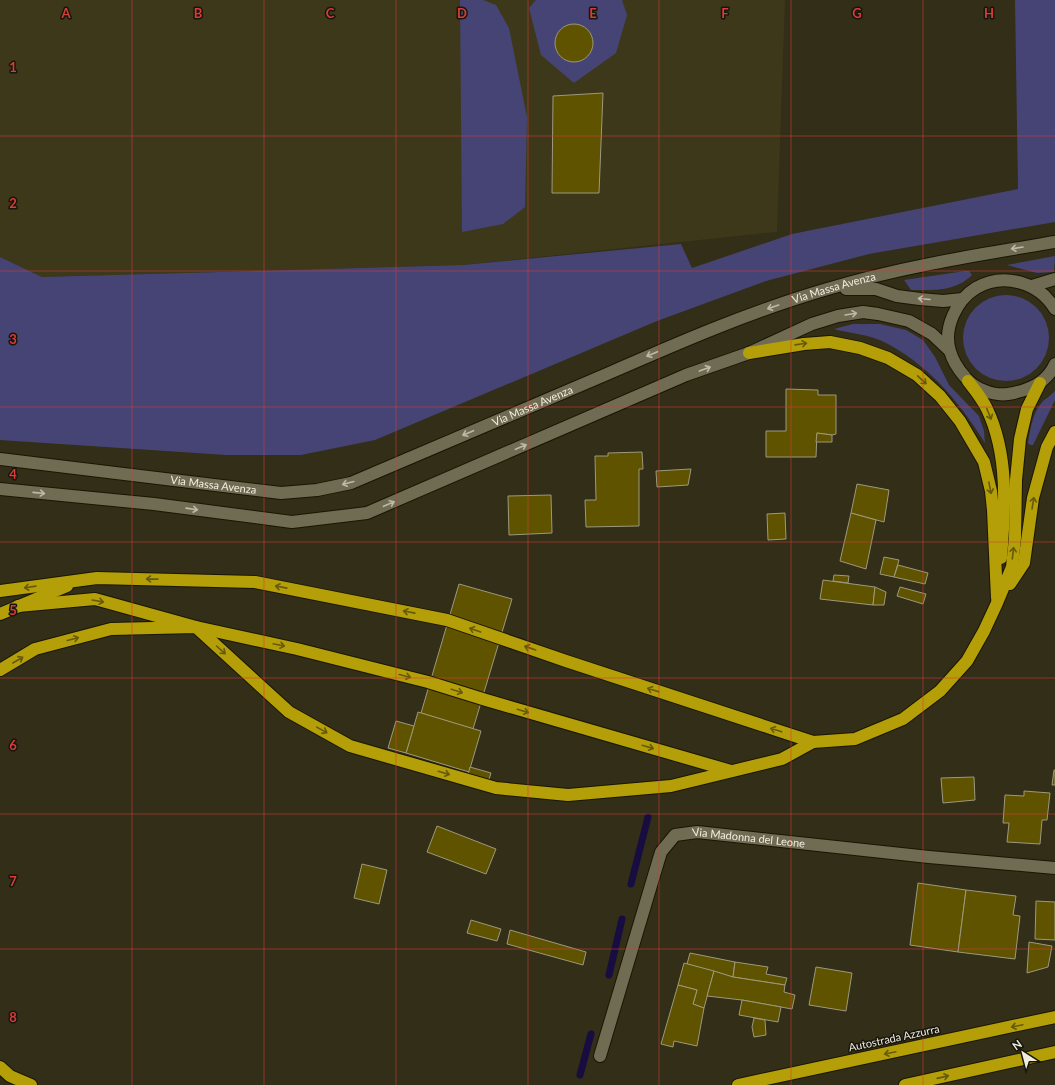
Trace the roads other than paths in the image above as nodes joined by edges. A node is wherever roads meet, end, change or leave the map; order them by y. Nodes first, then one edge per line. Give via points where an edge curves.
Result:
1 (1055, 242) edge
2 (1055, 279) edge
3 (1032, 286) junction
4 (823, 290) junction
5 (963, 299) junction
6 (1055, 309) edge
7 (949, 350) junction
8 (749, 353) junction
9 (1055, 364) edge
10 (968, 382) junction
11 (1040, 383) junction
12 (1055, 432) edge
13 (0, 459) edge
14 (0, 489) edge
15 (83, 579) junction
16 (0, 591) edge
17 (997, 603) junction
18 (18, 606) junction
19 (0, 614) edge
20 (196, 627) junction
21 (0, 670) edge
22 (813, 742) junction
23 (732, 772) junction
24 (1055, 868) edge
25 (1055, 1017) edge
26 (1055, 1052) edge
27 (600, 1056) dead end
28 (0, 1067) edge
29 (31, 1085) edge
30 (738, 1085) edge
31 (905, 1085) edge

1 -> 4 main road, Via Massa Avenza via 904,268
2 - 3 main road
3 - 5 main road via 1008,280 991,282 976,288
3 - 6 main road via 1051,302
5 -> 4 main road via 920,299 863,288
4 -> 13 main road, Via Massa Avenza via 748,315 673,345 351,483 317,490 281,493
5 - 7 main road via 951,320 948,331
8 -> 7 main road via 812,324 863,312 908,321 932,334
7 - 10 main road via 956,367
14 -> 8 main road via 154,504 292,522 367,513 686,375
8 -> 17 highway via 830,342 860,348 888,358 917,375 940,396 960,421 984,462 993,510
9 - 11 main road
10 - 11 main road via 985,391 1004,395 1023,392
10 -> 17 highway via 988,412 997,438 1004,485
17 -> 11 highway via 1012,566 1020,439 1027,409
17 -> 12 highway via 1024,563 1033,498 1047,447
15 -> 16 highway
15 - 18 highway
22 -> 15 highway via 447,620 255,582
17 - 22 highway via 967,661 940,691 903,719 855,739
18 - 19 highway
18 -> 20 highway via 95,599
21 -> 20 highway via 36,649 111,629
20 -> 23 highway via 428,682
20 -> 23 highway via 289,712 350,746 496,788 568,795 671,786
22 - 23 highway via 782,759
24 - 27 main road, Via Madonna del Leone via 697,832 675,835 661,852
25 -> 30 highway, Autostrada Azzurra
31 -> 26 highway
28 - 29 highway via 10,1076

